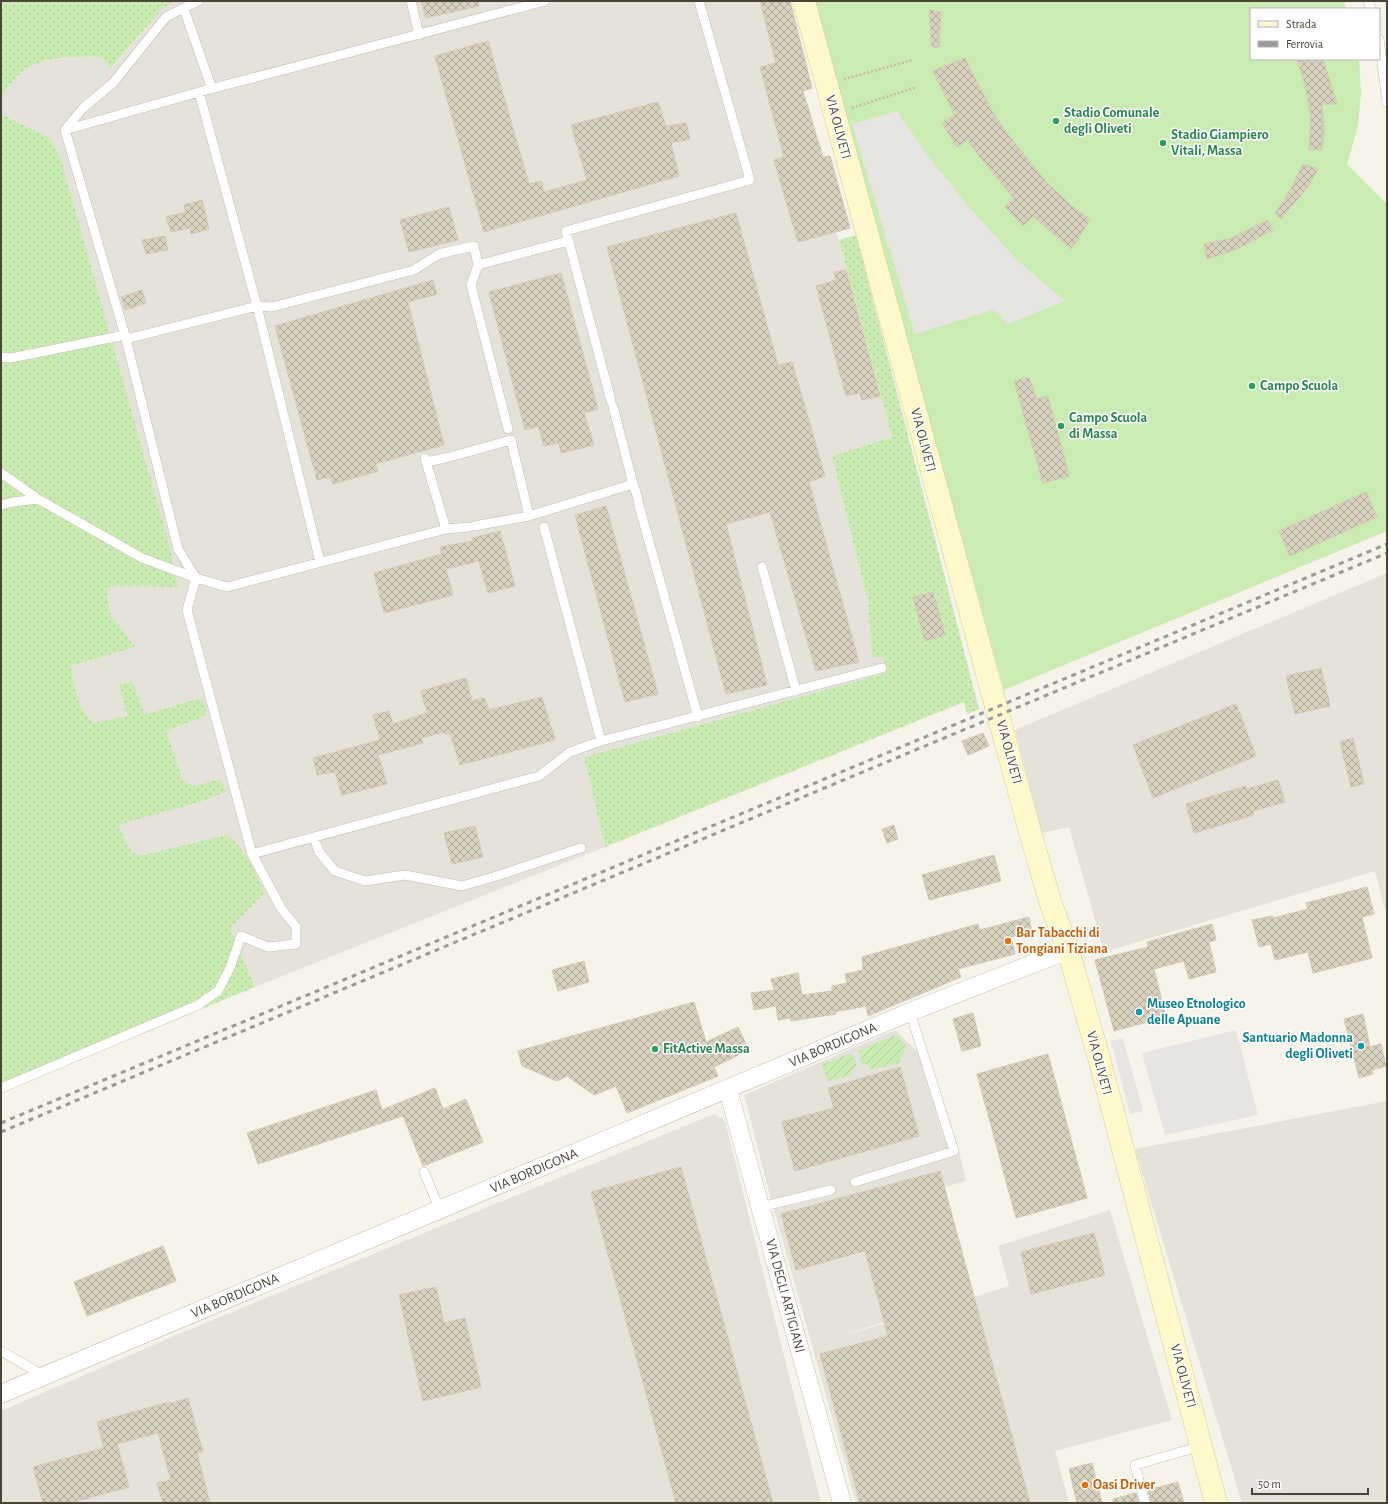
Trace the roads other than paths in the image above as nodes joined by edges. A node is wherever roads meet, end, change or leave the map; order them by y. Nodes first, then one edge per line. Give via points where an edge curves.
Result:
1 (198, 1) edge
2 (410, 1) edge
3 (545, 1) edge
4 (699, 1) edge
5 (804, 1) edge
6 (184, 9) junction
7 (419, 35) junction
8 (1380, 47) edge
9 (212, 89) junction
10 (199, 92) junction
11 (1387, 103) edge
12 (65, 130) junction
13 (568, 241) junction
14 (478, 265) junction
15 (257, 306) junction
16 (125, 337) junction
17 (1, 357) edge
18 (509, 434) junction
19 (1, 473) edge
20 (633, 484) junction
21 (38, 499) junction
22 (1, 505) edge
23 (540, 513) junction
24 (529, 516) junction
25 (446, 529) junction
26 (320, 562) junction
27 (762, 568) dead end
28 (196, 578) junction
29 (882, 668) dead end
30 (796, 691) junction
31 (698, 717) junction
32 (601, 741) junction
33 (314, 837) junction
34 (581, 848) dead end
35 (252, 854) junction
36 (1068, 950) junction
37 (910, 1012) junction
38 (1, 1088) edge
39 (728, 1090) junction
40 (424, 1172) dead end
41 (855, 1182) dead end
42 (831, 1190) dead end
43 (760, 1207) junction
44 (440, 1210) junction
45 (1, 1351) edge
46 (44, 1376) junction
47 (1, 1394) edge
48 (1201, 1446) junction
49 (842, 1503) edge
50 (1145, 1503) edge
51 (1216, 1503) edge

1 - 6 lane
2 - 7 lane
3 - 7 lane
4 - 13 lane via 750,180 566,231
5 - 36 main road, VIA OLIVETI via 1034,846
6 - 9 lane
6 - 12 lane via 166,17 113,83 83,108
7 - 9 lane
8 - 11 lane
9 - 10 lane
10 - 12 lane
10 - 15 lane
12 - 16 lane
13 - 14 lane
13 - 20 lane
14 - 15 lane via 474,246 439,254 414,270 272,307
14 - 18 lane via 471,286
15 - 16 lane
15 - 26 lane
16 - 17 lane via 11,358
16 - 28 lane via 178,549
18 - 24 lane
18 - 25 lane via 451,456 426,460
19 - 21 lane
20 - 23 lane
20 - 31 lane
21 - 22 lane
21 - 28 lane via 142,558
23 - 24 lane
23 - 32 lane
24 - 25 lane
25 - 26 lane
26 - 28 lane via 227,587
27 - 30 lane
28 - 35 lane via 187,610
29 - 30 lane
30 - 31 lane
31 - 32 lane
32 - 33 lane via 570,752 539,776
33 - 34 lane via 319,852 334,871 365,881 405,875 462,886
33 - 35 lane
35 - 38 lane via 280,908 296,927 296,944 268,947 241,936 230,968 218,991 198,1005
36 - 37 street, VIA BORDIGONA
36 - 48 main road, VIA OLIVETI
37 - 39 street, VIA BORDIGONA
37 - 41 lane via 954,1151
39 - 43 street, VIA DEGLI ARTIGIANI
39 - 44 street, VIA BORDIGONA
40 - 44 lane
42 - 43 lane
43 - 49 street, VIA DEGLI ARTIGIANI
44 - 46 street, VIA BORDIGONA
45 - 46 lane
46 - 47 street, VIA BORDIGONA
48 - 50 lane via 1135,1465
48 - 51 main road, VIA OLIVETI

